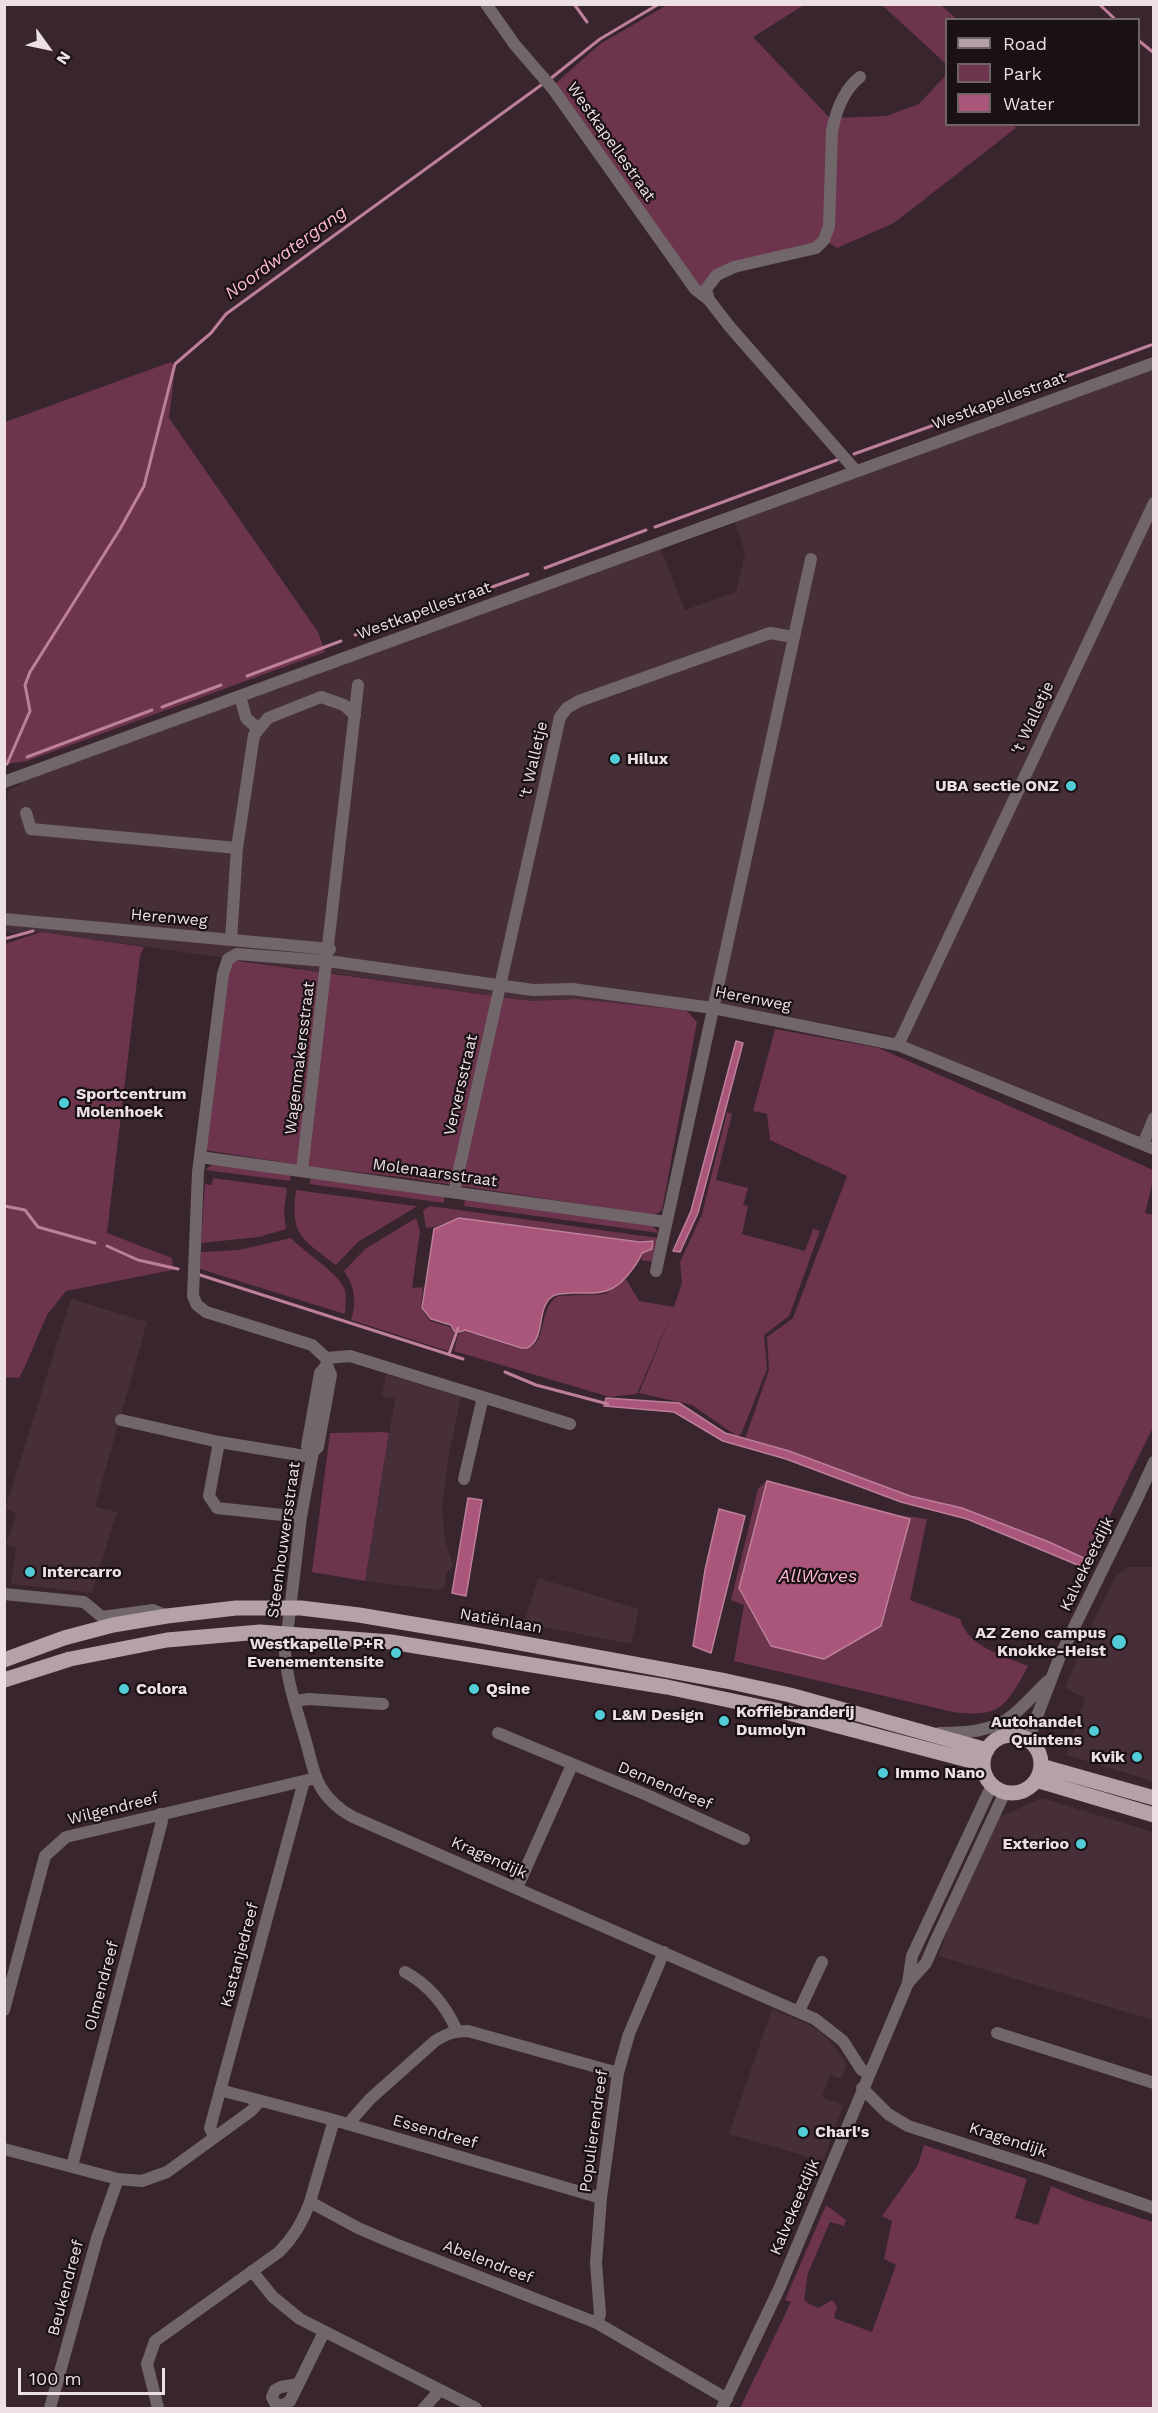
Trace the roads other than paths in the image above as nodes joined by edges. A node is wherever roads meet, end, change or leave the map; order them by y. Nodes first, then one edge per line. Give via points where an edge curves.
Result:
1 (486, 4) edge
2 (860, 77) dead end
3 (709, 300) junction
4 (1154, 363) edge
5 (856, 471) junction
6 (1154, 503) edge
7 (810, 559) dead end
8 (793, 637) junction
9 (358, 685) dead end
10 (240, 696) junction
11 (355, 715) junction
12 (258, 729) junction
13 (4, 782) edge
14 (26, 813) dead end
15 (237, 848) junction
16 (4, 919) edge
17 (231, 939) junction
18 (329, 955) junction
19 (500, 986) junction
20 (713, 1008) junction
21 (898, 1045) junction
22 (1154, 1118) edge
23 (1148, 1146) edge
24 (200, 1157) junction
25 (302, 1171) junction
26 (454, 1192) junction
27 (666, 1222) junction
28 (656, 1271) dead end
29 (326, 1361) junction
30 (483, 1397) junction
31 (121, 1419) dead end
32 (570, 1424) dead end
33 (219, 1442) junction
34 (312, 1455) junction
35 (1154, 1462) edge
36 (464, 1479) dead end
37 (301, 1516) junction
38 (4, 1594) edge
39 (290, 1608) junction
40 (91, 1610) junction
41 (167, 1616) junction
42 (83, 1632) junction
43 (288, 1632) junction
44 (4, 1660) edge
45 (4, 1680) edge
46 (1049, 1680) junction
47 (294, 1701) junction
48 (383, 1704) dead end
49 (498, 1733) dead end
50 (929, 1733) junction
51 (1028, 1740) junction
52 (985, 1757) junction
53 (572, 1765) junction
54 (1038, 1773) junction
55 (310, 1780) junction
56 (998, 1788) junction
57 (1154, 1798) edge
58 (160, 1814) junction
59 (1154, 1815) edge
60 (744, 1839) dead end
61 (517, 1888) junction
62 (664, 1952) junction
63 (822, 1962) dead end
64 (405, 1972) dead end
65 (7, 1993) edge
66 (4, 2010) edge
67 (799, 2011) junction
68 (457, 2031) junction
69 (997, 2033) dead end
70 (618, 2073) junction
71 (868, 2074) junction
72 (1154, 2084) edge
73 (862, 2088) junction
74 (220, 2090) junction
75 (260, 2101) junction
76 (334, 2120) junction
77 (348, 2124) junction
78 (214, 2137) junction
79 (4, 2149) edge
80 (72, 2166) junction
81 (118, 2179) junction
82 (601, 2198) junction
83 (310, 2202) junction
84 (1154, 2208) edge
85 (252, 2271) junction
86 (597, 2323) junction
87 (324, 2332) junction
88 (298, 2384) dead end
89 (440, 2390) junction
90 (724, 2404) edge
91 (50, 2409) edge
92 (158, 2409) edge
93 (424, 2409) edge
94 (476, 2409) edge

1 - 3 street, Westkapellestraat via 553,89 695,289
2 - 3 street via 840,102 835,116 829,226 824,240 811,250 734,267 717,275 706,289
3 - 5 street, Westkapellestraat
4 - 5 street, Westkapellestraat
5 - 10 street, Westkapellestraat
6 - 21 street, 't Walletje
7 - 8 street
8 - 19 street, 't Walletje via 770,633 567,708 555,735
8 - 20 street
9 - 11 street
10 - 12 street via 246,718
10 - 13 street, Westkapellestraat
11 - 12 street via 344,705 321,697 267,718
11 - 18 street
12 - 15 street
14 - 15 street via 31,829
15 - 17 street
16 - 17 street, Herenweg
17 - 18 street, Herenweg
18 - 19 street, Herenweg
18 - 24 street via 237,954 228,959
18 - 25 street, Wagenmakersstraat
19 - 20 street, Herenweg via 572,989
19 - 26 street, Verversstraat
20 - 21 street, Herenweg
20 - 27 street
21 - 23 street, Herenweg
22 - 23 street
24 - 25 street, Molenaarsstraat
24 - 29 street via 193,1286 197,1305 206,1312 312,1345
25 - 26 street, Molenaarsstraat
26 - 27 street, Molenaarsstraat
27 - 28 street
29 - 30 street via 350,1356
29 - 34 street, Steenhouwersstraat via 320,1373 307,1446
30 - 32 street
30 - 36 street
31 - 33 street
33 - 34 street
33 - 37 street via 209,1496 217,1508
34 - 37 street, Steenhouwersstraat
35 - 46 street, Kalvekeetdijk
37 - 39 street, Steenhouwersstraat
38 - 40 street via 84,1602
39 - 41 main road, Natiënlaan via 237,1608
39 - 43 street, Steenhouwersstraat
39 - 50 main road, Natiënlaan via 359,1615 667,1670 790,1695
40 - 41 street via 102,1617 153,1610
40 - 42 street via 90,1624
41 - 42 main road, Natiënlaan
42 - 44 main road, Natiënlaan
43 - 45 main road via 209,1635 139,1644 70,1659
43 - 47 street, Kragendijk via 286,1666
43 - 52 main road via 391,1641 667,1687
46 - 50 street, Kalvekeetdijk via 1013,1715 989,1728
46 - 51 street, Kalvekeetdijk
47 - 48 street
47 - 55 street, Kragendijk
49 - 53 street, Dennendreef
50 - 52 main road, Natiënlaan
51 - 52 main road via 1017,1735 1005,1736 994,1741
51 - 54 main road via 1036,1748
52 - 56 main road via 986,1775
53 - 60 street, Dennendreef
53 - 61 street
54 - 56 main road via 1031,1785 1019,1792
54 - 57 main road
54 - 59 main road
55 - 58 street, Wilgendreef
55 - 61 street, Kragendijk via 353,1817
55 - 74 street, Kastanjedreef
56 - 71 street, Kalvekeetdijk via 930,1957 908,1983
58 - 65 street, Wilgendreef via 66,1837 45,1856
58 - 80 street, Olmendreef via 162,1821
61 - 62 street, Kragendijk
62 - 67 street, Kragendijk
62 - 70 street, Populierendreef via 629,2034
63 - 67 street
64 - 68 street via 422,1981 449,2013
65 - 66 street, Wilgendreef
67 - 71 street, Kragendijk via 825,2025 843,2041
68 - 70 street
68 - 77 street via 435,2041 370,2098
69 - 72 street
70 - 82 street, Populierendreef
71 - 73 street, Kalvekeetdijk
73 - 84 street, Kragendijk via 888,2114 908,2126
73 - 90 street, Kalvekeetdijk via 787,2269
74 - 75 street, Essendreef
74 - 78 street, Kastanjedreef via 210,2128
75 - 76 street, Essendreef
75 - 78 street
76 - 77 street, Essendreef
76 - 83 street
77 - 82 street, Essendreef
78 - 81 street via 158,2177 142,2181
79 - 80 street
80 - 81 street
81 - 91 street, Beukendreef via 96,2238
82 - 86 street, Populierendreef
83 - 85 street via 294,2237
83 - 86 street, Abelendreef via 393,2243
85 - 87 street via 286,2309
85 - 92 street via 155,2341 147,2364
86 - 90 street, Abelendreef
87 - 88 street
87 - 89 street
89 - 93 street
89 - 94 street

